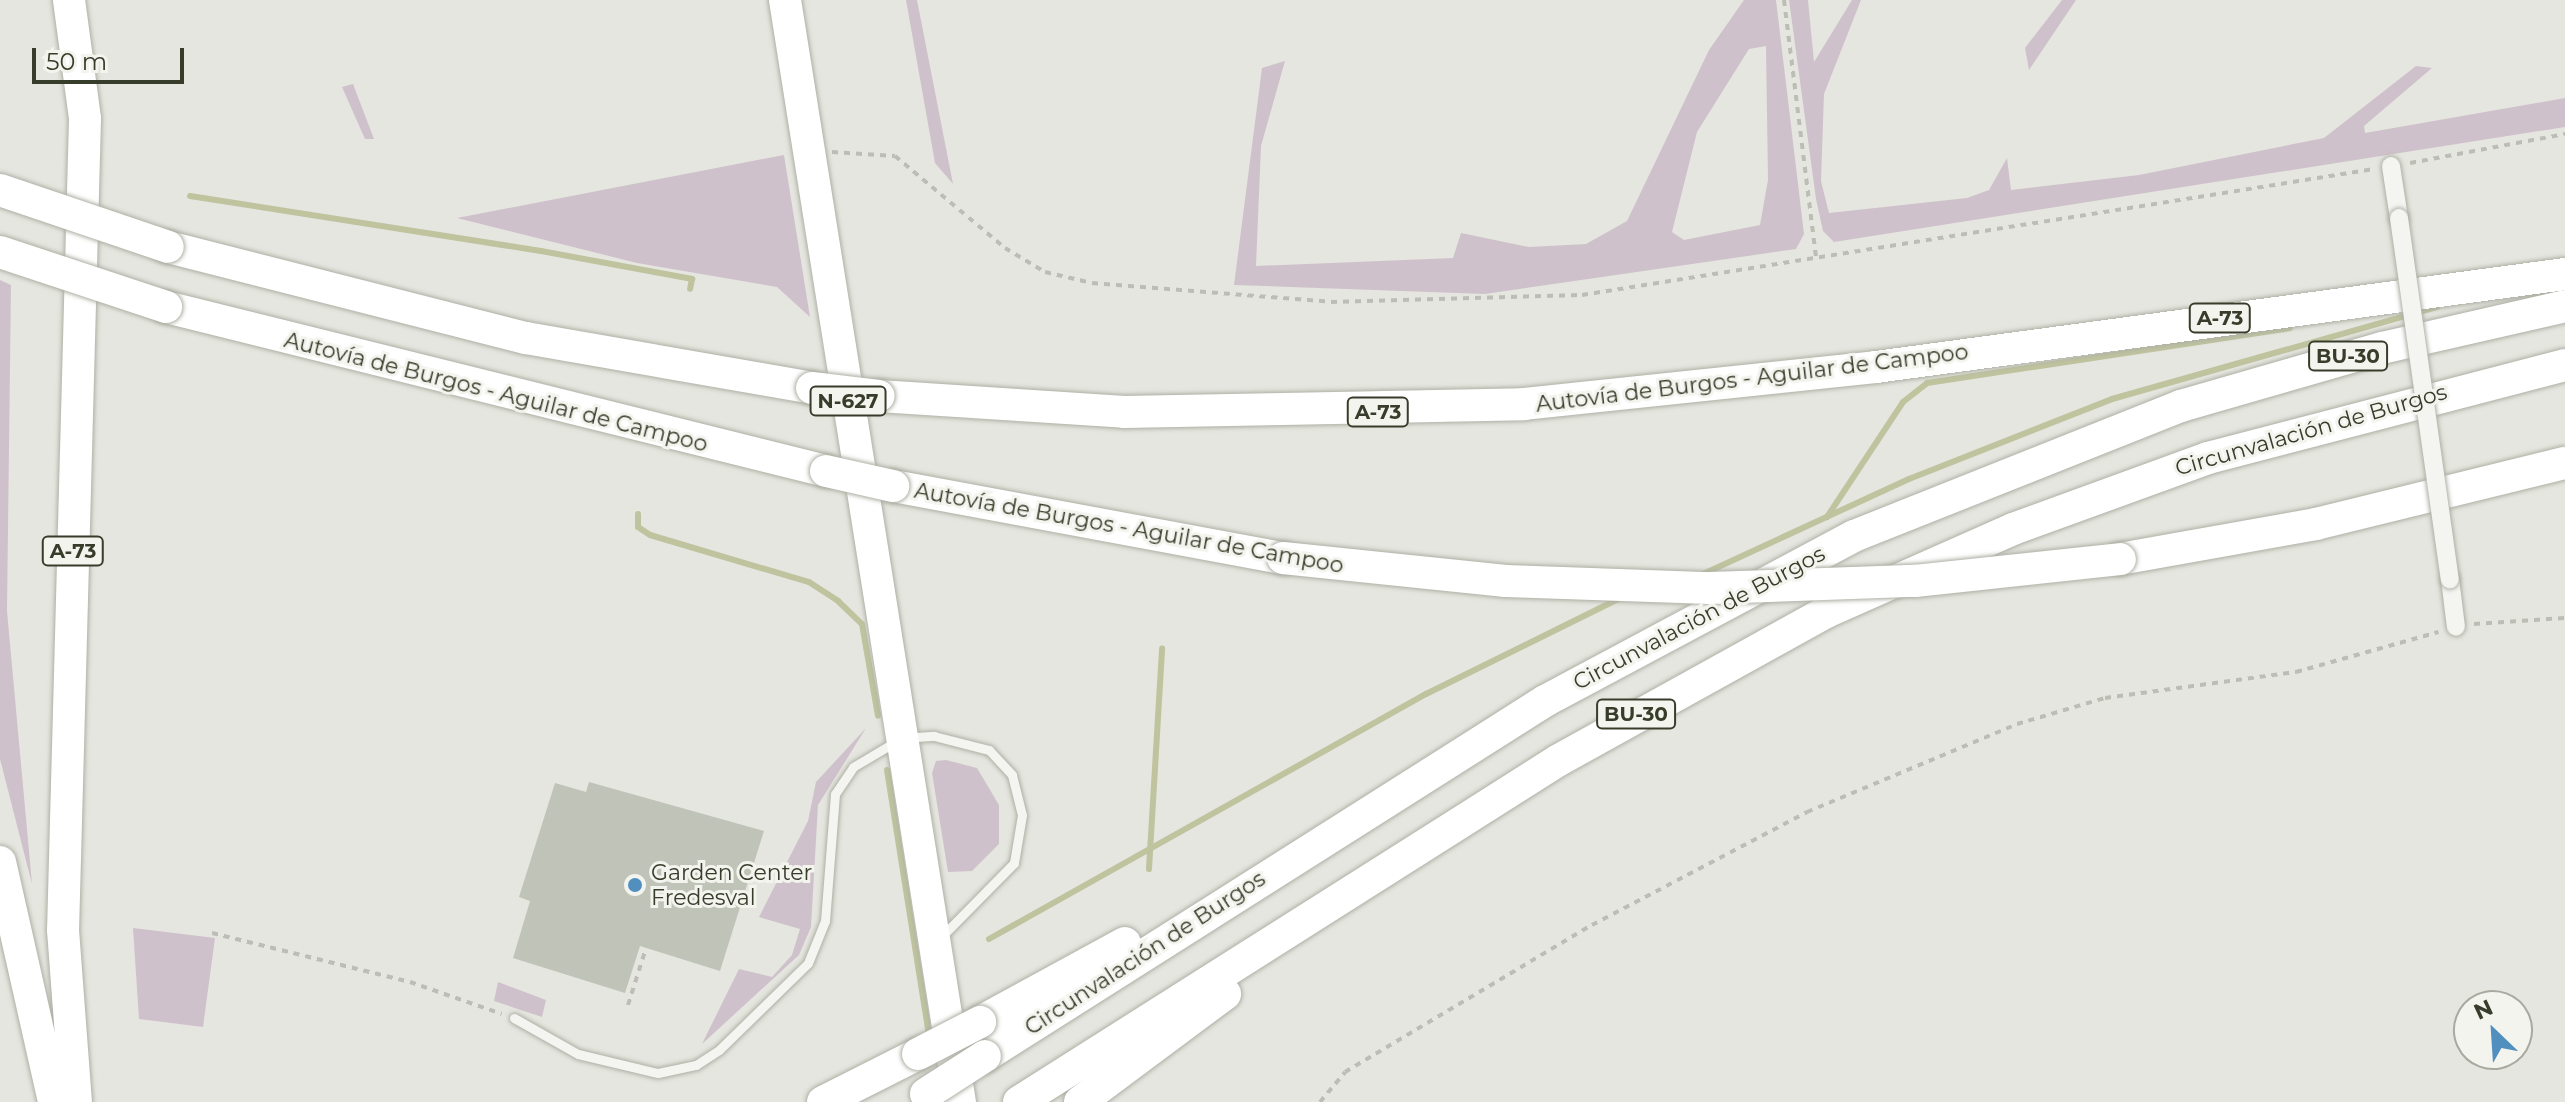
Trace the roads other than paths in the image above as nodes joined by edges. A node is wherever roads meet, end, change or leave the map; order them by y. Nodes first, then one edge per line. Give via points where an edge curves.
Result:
1 (69, 0) edge
2 (785, 0) edge
3 (2391, 166) road end
4 (0, 190) edge
5 (0, 252) edge
6 (2565, 274) edge
7 (2565, 306) edge
8 (2565, 365) edge
9 (2565, 463) edge
10 (2456, 627) road end
11 (1640, 645) junction
12 (1739, 657) junction
13 (902, 738) junction
14 (0, 862) edge
15 (935, 943) junction
16 (514, 1018) road end
17 (919, 1098) edge
18 (54, 1102) edge
19 (76, 1102) edge
20 (823, 1102) edge
21 (960, 1102) edge
22 (1019, 1102) edge
23 (1080, 1102) edge

1 - 19 highway, A-73 via 85,119 63,930
2 - 13 highway, N-627
3 - 10 street, bridge
4 - 6 highway, Autovía de Burgos - Aguilar de Campoo / A-73, bridge via 168,247 513,335 812,388 1148,412 1524,404 1876,367
5 - 9 highway, Autovía de Burgos - Aguilar de Campoo, bridge via 166,307 893,486 1283,558 1468,578 1697,588 1915,581 2120,559 2316,524
7 - 11 highway, Circunvalación de Burgos / BU-30 via 2331,361 2076,443 1854,536
8 - 12 highway, Circunvalación de Burgos / BU-30 via 2330,421 2156,476 1939,561
11 - 17 highway, Circunvalación de Burgos / BU-30, bridge
11 - 20 highway, bridge via 980,1022
12 - 22 highway, Circunvalación de Burgos / BU-30 via 1521,783
12 - 23 highway, BU-30 via 1291,948
13 - 15 highway, N-627
13 - 15 lane via 934,736 989,750 1012,775 1022,815 1014,863
13 - 16 lane via 853,767 835,794 825,921 808,963 719,1050 681,1071 658,1073 578,1054
14 - 18 highway
15 - 21 highway, N-627

